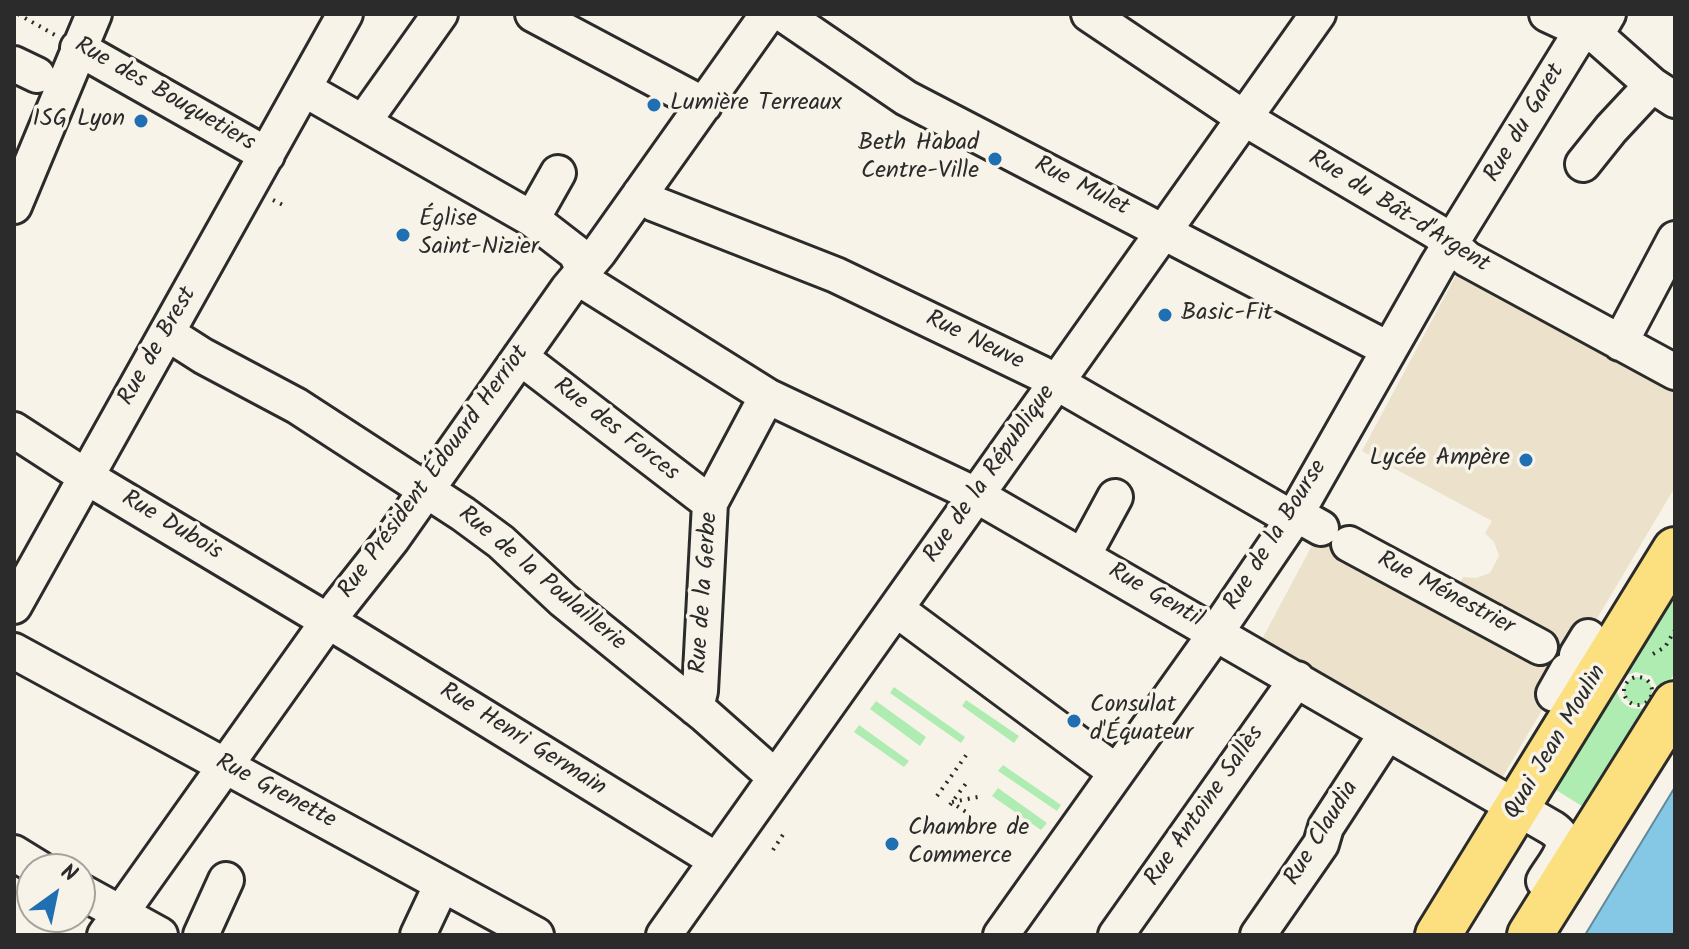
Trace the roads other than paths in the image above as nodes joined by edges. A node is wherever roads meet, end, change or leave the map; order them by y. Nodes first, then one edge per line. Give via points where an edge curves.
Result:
1 (94, 14) edge
2 (345, 14) edge
3 (440, 14) edge
4 (533, 14) edge
5 (768, 14) edge
6 (783, 14) edge
7 (1089, 14) edge
8 (1318, 14) edge
9 (1547, 14) edge
10 (1596, 20) edge
11 (78, 48) junction
12 (304, 89) junction
13 (1663, 92) edge
14 (704, 105) junction
15 (1244, 118) junction
16 (364, 121) junction
17 (267, 155) junction
18 (1583, 164) dead end
19 (558, 173) dead end
20 (640, 194) junction
21 (14, 206) edge
22 (532, 219) junction
23 (1164, 231) junction
24 (1675, 239) edge
25 (1452, 244) junction
26 (584, 270) junction
27 (167, 333) junction
28 (1620, 343) junction
29 (1388, 349) junction
30 (520, 357) junction
31 (1675, 372) edge
32 (1056, 382) junction
33 (767, 396) junction
34 (14, 430) edge
35 (85, 476) junction
36 (427, 489) junction
37 (976, 495) junction
38 (1115, 497) dead end
39 (710, 503) junction
40 (1315, 526) junction
41 (1675, 550) edge
42 (1083, 556) junction
43 (14, 606) edge
44 (896, 609) junction
45 (329, 621) junction
46 (1216, 631) junction
47 (1540, 647) dead end
48 (14, 651) edge
49 (1190, 670) junction
50 (1297, 679) junction
51 (1663, 701) edge
52 (696, 708) junction
53 (1132, 728) dead end
54 (1387, 733) junction
55 (226, 766) junction
56 (1116, 772) junction
57 (775, 777) junction
58 (1518, 808) junction
59 (716, 860) junction
60 (226, 880) dead end
61 (442, 884) junction
62 (96, 907) edge
63 (113, 924) edge
64 (991, 933) edge
65 (160, 935) edge
66 (201, 935) edge
67 (418, 935) edge
68 (536, 935) edge
69 (664, 935) edge
70 (1116, 935) edge
71 (1258, 935) edge
72 (1438, 935) edge
73 (1510, 935) edge
74 (1530, 935) edge

1 - 11 street
2 - 12 street, Rue de Brest
3 - 16 street
4 - 14 street
5 - 14 street, Rue Président Édouard Herriot
6 - 23 street, Rue Mulet via 906,98
7 - 15 street, Rue du Bât-d'Argent
8 - 15 street, Rue de la République
9 - 10 street
10 - 13 street via 1601,40
10 - 25 street, Rue du Garet via 1576,40
11 - 17 street, Rue des Bouquetiers
11 - 21 street
12 - 16 street, Rue Gentil
12 - 17 street, Rue de Brest
13 - 18 street via 1611,129
14 - 20 street, Rue Président Édouard Herriot
15 - 23 street, Rue de la République
15 - 25 street, Rue du Bât-d'Argent
16 - 22 street, Rue Gentil
17 - 27 street, Rue de Brest
19 - 22 street
20 - 26 street, Rue Président Édouard Herriot
20 - 32 street, Rue Neuve via 836,275
22 - 26 street, Rue Gentil via 576,253
23 - 29 street, Rue Mulet
23 - 32 street, Rue de la République
24 - 28 street
25 - 28 street, Rue du Bât-d'Argent via 1467,259
25 - 29 street, Rue de la Bourse
26 - 30 street, Rue Président Édouard Herriot
26 - 33 street, Rue Gentil via 590,285
27 - 35 street, Rue de Brest
27 - 36 street, Rue de la Poulaillerie via 297,406
28 - 31 street, Rue du Bât-d'Argent
29 - 40 street, Rue de la Bourse
30 - 36 street, Rue Président Édouard Herriot
30 - 39 street, Rue des Forces
32 - 37 street, Rue de la République
32 - 40 street, Rue Neuve
33 - 37 street, Rue Gentil
33 - 39 street, Rue de la Gerbe
34 - 35 street, Rue Dubois
35 - 43 street, Rue de Brest
35 - 45 street, Rue Dubois
36 - 45 street, Rue Président Édouard Herriot
36 - 52 street, Rue de la Poulaillerie via 501,542
37 - 42 street, Rue Gentil
37 - 44 street, Rue de la République
38 - 42 street
39 - 52 street, Rue de la Gerbe
40 - 46 street, Rue de la Bourse
40 - 47 street, Rue Ménestrier
41 - 58 main road, Quai Jean Moulin
42 - 46 street, Rue Gentil
44 - 56 street
44 - 57 street, Rue de la République
45 - 55 street, Rue Président Édouard Herriot
45 - 59 street, Rue Henri Germain
46 - 49 street, Rue de la Bourse
46 - 50 street, Rue Gentil
48 - 55 street, Rue Grenette
49 - 53 street via 1175,667
49 - 56 street, Rue de la Bourse
50 - 54 street, Rue Gentil
50 - 70 street, Rue Antoine Sallès
51 - 74 main road
52 - 57 street, Rue de la Poulaillerie
54 - 58 street, Rue Gentil
54 - 71 street, Rue Claudia via 1326,827 1321,844
55 - 61 street, Rue Grenette
55 - 63 street, Rue Président Édouard Herriot
56 - 64 street, Rue de la Bourse
57 - 59 street, Rue de la République
58 - 72 main road, Quai Jean Moulin
58 - 73 street, Rue Gentil via 1565,840
59 - 69 street, Rue de la République
60 - 66 street
61 - 67 street
61 - 68 street, Rue Grenette
62 - 63 street
63 - 65 street

